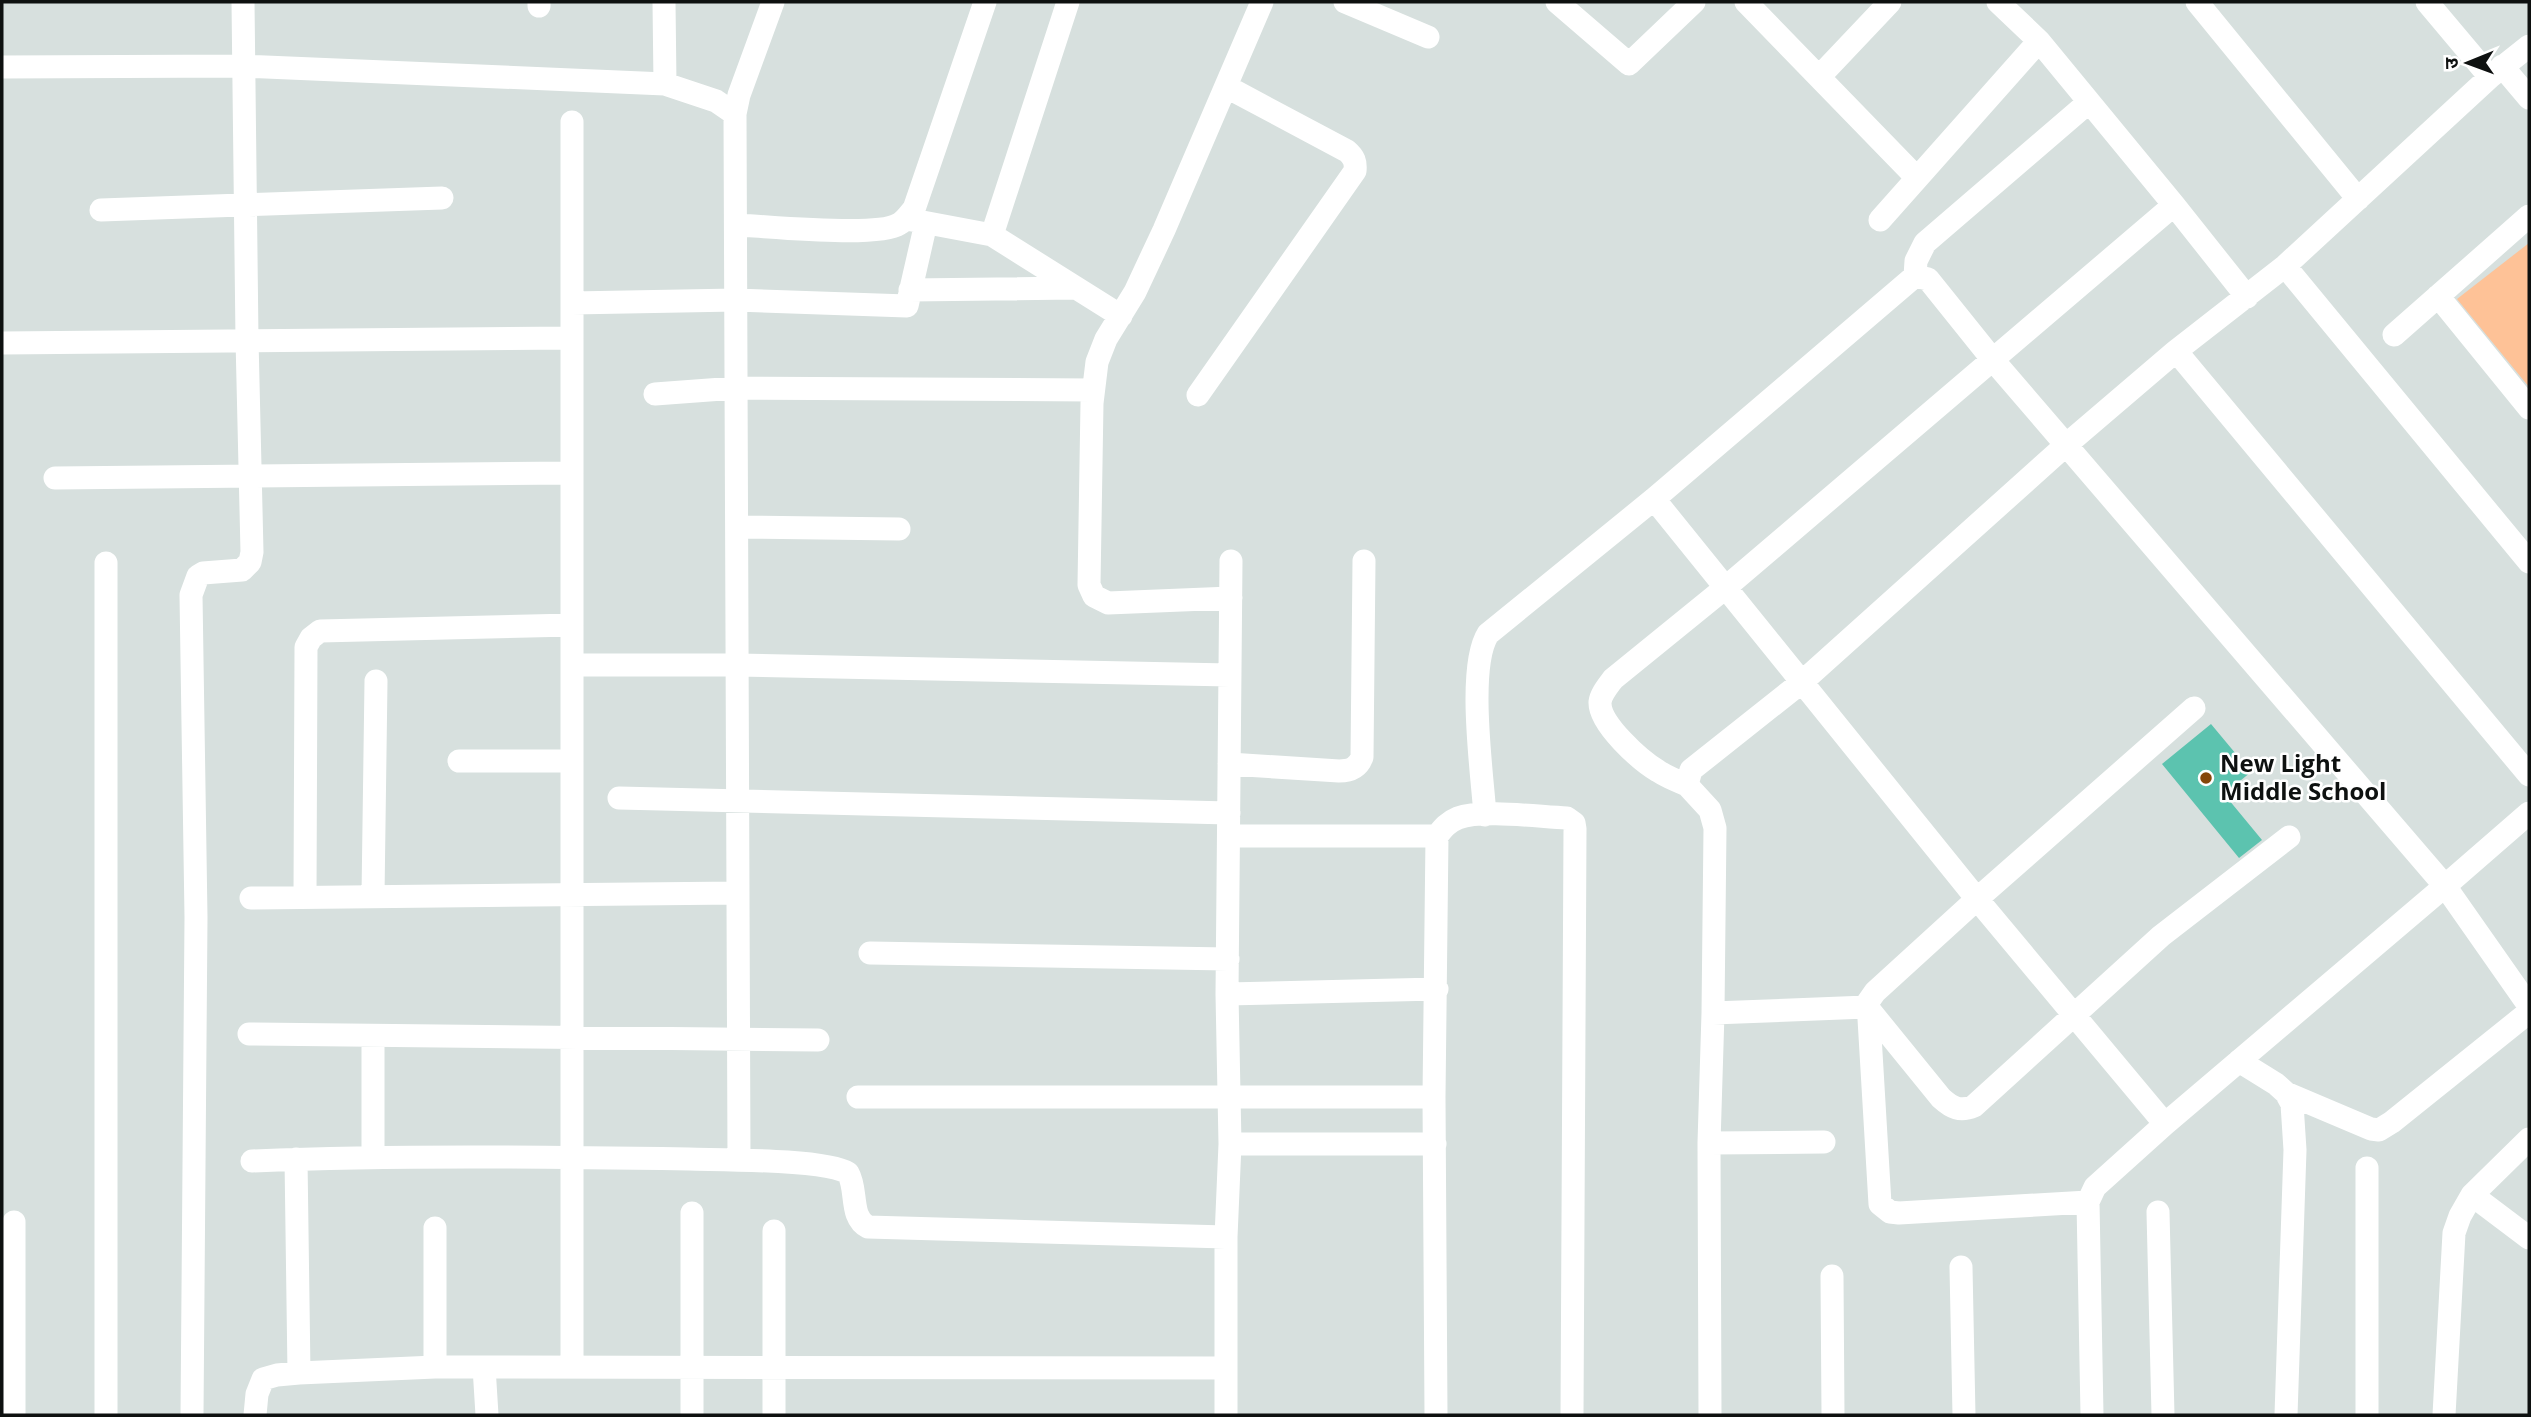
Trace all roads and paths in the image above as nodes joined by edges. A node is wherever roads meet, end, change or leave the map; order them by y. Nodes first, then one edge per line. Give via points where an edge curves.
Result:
1 (243, 2) edge
2 (664, 2) edge
3 (773, 2) edge
4 (985, 2) edge
5 (1069, 2) edge
6 (1262, 2) edge
7 (1345, 2) edge
8 (1557, 2) edge
9 (1694, 2) edge
10 (1745, 2) edge
11 (1890, 2) edge
12 (1998, 2) edge
13 (2197, 2) edge
14 (2427, 2) edge
15 (1427, 37) dead end
16 (2039, 41) junction
17 (2529, 46) edge
18 (244, 66) junction
19 (2, 67) edge
20 (2496, 71) junction
21 (1819, 77) junction
22 (666, 84) junction
23 (1227, 87) junction
24 (2529, 98) edge
25 (2089, 102) junction
26 (735, 114) junction
27 (572, 121) dead end
28 (1917, 178) junction
29 (442, 198) dead end
30 (2358, 199) junction
31 (246, 205) junction
32 (2174, 205) junction
33 (102, 210) dead end
34 (2529, 216) edge
35 (1880, 220) dead end
36 (916, 221) junction
37 (736, 225) junction
38 (992, 236) junction
39 (2285, 266) junction
40 (1915, 276) junction
41 (1076, 288) junction
42 (910, 290) junction
43 (2438, 296) junction
44 (2247, 297) junction
45 (736, 300) junction
46 (572, 303) junction
47 (1121, 316) junction
48 (2394, 335) dead end
49 (572, 338) junction
50 (247, 339) junction
51 (2, 342) edge
52 (2176, 351) junction
53 (1993, 359) junction
54 (736, 388) junction
55 (1093, 390) junction
56 (655, 394) dead end
57 (1198, 395) dead end
58 (2529, 408) edge
59 (2066, 445) junction
60 (572, 473) junction
61 (250, 477) junction
62 (54, 478) dead end
63 (1654, 499) junction
64 (737, 527) junction
65 (899, 529) dead end
66 (1231, 561) dead end
67 (1364, 561) dead end
68 (2529, 562) edge
69 (106, 563) dead end
70 (1725, 588) junction
71 (1231, 598) junction
72 (572, 625) junction
73 (572, 665) junction
74 (737, 665) junction
75 (1230, 675) junction
76 (376, 681) dead end
77 (1801, 682) junction
78 (2194, 708) dead end
79 (458, 761) dead end
80 (572, 761) junction
81 (1229, 764) junction
82 (2529, 775) edge
83 (1687, 785) junction
84 (619, 798) dead end
85 (738, 802) junction
86 (1229, 813) junction
87 (2529, 813) edge
88 (1485, 815) junction
89 (1228, 836) junction
90 (1437, 836) junction
91 (2289, 837) dead end
92 (2445, 886) junction
93 (738, 892) junction
94 (572, 894) junction
95 (373, 896) junction
96 (305, 897) junction
97 (251, 898) dead end
98 (1977, 899) junction
99 (870, 953) dead end
100 (1228, 959) junction
101 (1437, 989) junction
102 (1227, 994) junction
103 (2529, 1006) edge
104 (1867, 1007) junction
105 (2529, 1012) edge
106 (1713, 1013) junction
107 (2076, 1015) junction
108 (249, 1034) dead end
109 (373, 1036) junction
110 (572, 1038) junction
111 (738, 1039) junction
112 (818, 1040) dead end
113 (2239, 1061) junction
114 (2286, 1093) junction
115 (1227, 1096) junction
116 (858, 1097) dead end
117 (1434, 1097) junction
118 (2165, 1124) junction
119 (2529, 1139) edge
120 (1824, 1142) dead end
121 (1709, 1143) junction
122 (1230, 1144) junction
123 (1435, 1144) junction
124 (373, 1157) junction
125 (572, 1158) junction
126 (296, 1159) junction
127 (739, 1160) junction
128 (252, 1161) dead end
129 (2367, 1168) dead end
130 (2472, 1195) junction
131 (2088, 1202) junction
132 (2158, 1212) dead end
133 (692, 1213) dead end
134 (14, 1222) dead end
135 (435, 1228) dead end
136 (774, 1231) dead end
137 (1226, 1237) junction
138 (2529, 1238) edge
139 (1961, 1267) dead end
140 (1832, 1276) dead end
141 (435, 1367) junction
142 (484, 1367) junction
143 (572, 1367) junction
144 (693, 1367) junction
145 (774, 1368) junction
146 (1225, 1368) junction
147 (299, 1373) junction
148 (14, 1415) edge
149 (106, 1415) edge
150 (192, 1415) edge
151 (255, 1415) edge
152 (487, 1415) edge
153 (692, 1415) edge
154 (774, 1415) edge
155 (1226, 1415) edge
156 (1436, 1415) edge
157 (1572, 1415) edge
158 (1710, 1415) edge
159 (1833, 1415) edge
160 (1964, 1415) edge
161 (2092, 1415) edge
162 (2163, 1415) edge
163 (2286, 1415) edge
164 (2367, 1415) edge
165 (2444, 1415) edge

1 - 18 street
2 - 22 street
3 - 26 street
4 - 36 street via 914,209
5 - 38 street
6 - 23 street
7 - 15 street
8 - 9 street via 1629,64
10 - 21 street
11 - 21 street
12 - 16 street
13 - 30 street
14 - 20 street
16 - 25 street
16 - 28 street
17 - 20 street
18 - 19 street
18 - 22 street
18 - 31 street
20 - 24 street
20 - 30 street
21 - 28 street
22 - 26 street via 716,101
23 - 47 street
23 - 57 street via 1347,151 1356,165
25 - 32 street
25 - 40 street via 1925,243
26 - 37 street
27 - 46 street
28 - 35 street
29 - 31 street
30 - 39 street
31 - 33 street
31 - 50 street
32 - 44 street
32 - 53 street
34 - 43 street
36 - 37 street via 860,231
36 - 38 street
36 - 42 street
37 - 45 street
38 - 41 street
39 - 44 street
39 - 68 street
40 - 53 street via 1927,279
40 - 63 street
41 - 42 street
41 - 47 street
42 - 45 street via 907,306
43 - 48 street
43 - 58 street
44 - 52 street
45 - 46 street
45 - 54 street
46 - 49 street
47 - 55 street via 1097,362
49 - 50 street
49 - 60 street
50 - 51 street
50 - 61 street
52 - 59 street
52 - 82 street
53 - 59 street
53 - 70 street
54 - 55 street
54 - 56 street
54 - 64 street
55 - 71 street via 1089,585 1094,596 1108,603
59 - 77 street
59 - 92 street
60 - 61 street
60 - 72 street
61 - 62 street
61 - 150 street via 250,562 242,570 203,573 194,581 191,595 196,917
63 - 70 street
63 - 88 street via 1483,642 1477,681
64 - 65 street
64 - 74 street
66 - 71 street
67 - 81 street via 1360,763 1348,771
69 - 149 street
70 - 77 street
70 - 83 street via 1613,679 1601,699 1607,724 1652,767
71 - 75 street
72 - 73 street
72 - 96 street via 320,631 311,638 306,647
73 - 74 street
73 - 80 street
74 - 75 street
74 - 85 street
75 - 81 street
76 - 95 street
77 - 83 street via 1691,770
77 - 98 street
78 - 98 street
79 - 80 street
80 - 94 street
81 - 86 street
83 - 106 street via 1714,819
84 - 85 street
85 - 86 street
85 - 93 street
86 - 89 street
87 - 92 street
88 - 90 street via 1459,817
88 - 157 street via 1567,818 1575,829
89 - 90 street
89 - 100 street
90 - 101 street
91 - 107 street via 2161,936
92 - 103 street
92 - 113 street
93 - 94 street
93 - 111 street
94 - 95 street
94 - 110 street
95 - 96 street
96 - 97 street
98 - 104 street via 1871,997
98 - 107 street
99 - 100 street
100 - 102 street
101 - 102 street
101 - 117 street
102 - 115 street
104 - 106 street
104 - 107 street via 1941,1098 1965,1110
104 - 131 street via 1880,1204 1885,1209 1951,1212
105 - 114 street via 2379,1130
106 - 121 street
107 - 118 street
108 - 109 street
109 - 110 street
109 - 124 street
110 - 111 street
110 - 125 street
111 - 112 street
111 - 127 street
113 - 114 street
113 - 118 street
114 - 163 street via 2292,1104 2295,1150
115 - 116 street
115 - 117 street
115 - 122 street
117 - 123 street
118 - 131 street via 2095,1187
119 - 130 street
120 - 121 street
121 - 158 street
122 - 123 street
122 - 137 street
123 - 156 street
124 - 125 street
124 - 126 street
125 - 127 street
125 - 143 street
126 - 128 street
126 - 147 street
127 - 137 street via 845,1171 853,1185 856,1216 874,1228
129 - 164 street
130 - 138 street
130 - 165 street via 2454,1233
131 - 161 street
132 - 162 street
133 - 144 street
134 - 148 street
135 - 141 street
136 - 145 street
137 - 146 street
139 - 160 street
140 - 159 street
141 - 142 street
141 - 147 street
142 - 143 street
142 - 152 street
143 - 144 street
144 - 145 street
144 - 153 street
145 - 146 street
145 - 154 street
146 - 155 street
147 - 151 street via 262,1379

